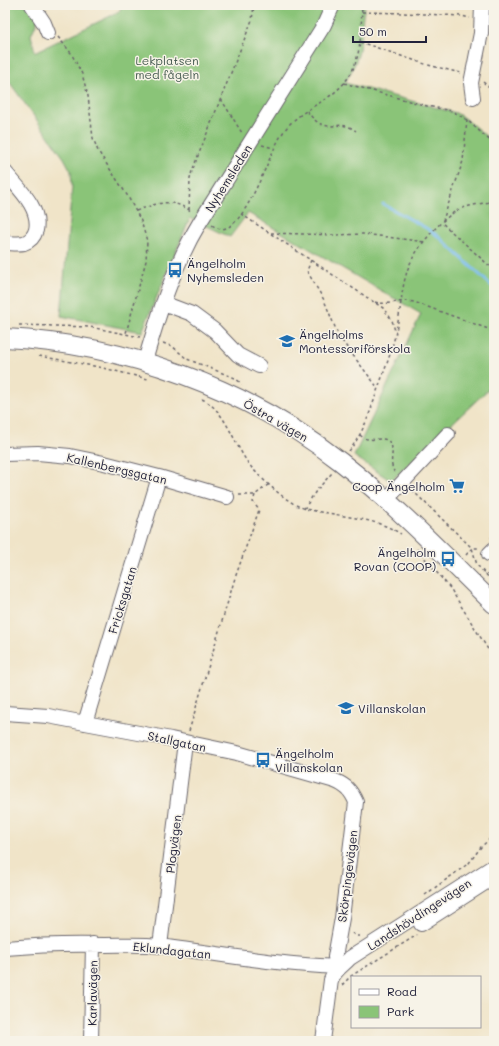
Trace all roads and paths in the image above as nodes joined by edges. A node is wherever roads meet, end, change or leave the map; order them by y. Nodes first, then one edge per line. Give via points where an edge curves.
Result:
1 (32, 5) edge
2 (254, 5) edge
3 (334, 5) edge
4 (362, 5) edge
5 (482, 5) edge
6 (362, 12) junction
7 (481, 21) junction
8 (47, 30) joint
9 (360, 42) junction
10 (477, 79) junction
11 (344, 83) junction
12 (494, 91) edge
13 (473, 98) dead end
14 (221, 99) junction
15 (307, 111) junction
16 (467, 120) junction
17 (356, 131) dead end
18 (252, 140) junction
19 (494, 144) edge
20 (274, 148) junction
21 (5, 172) edge
22 (494, 201) edge
23 (189, 210) junction
24 (136, 211) junction
25 (241, 214) junction
26 (196, 215) dead end
27 (209, 223) dead end
28 (442, 223) junction
29 (270, 233) junction
30 (425, 242) junction
31 (5, 243) edge
32 (311, 260) junction
33 (494, 270) edge
34 (374, 301) junction
35 (401, 301) junction
36 (163, 303) junction
37 (9, 331) edge
38 (494, 331) edge
39 (396, 333) junction
40 (126, 334) junction
41 (152, 339) junction
42 (38, 356) dead end
43 (145, 361) junction
44 (259, 366) dead end
45 (152, 380) dead end
46 (378, 388) junction
47 (200, 397) dead end
48 (448, 434) dead end
49 (360, 436) junction
50 (349, 451) dead end
51 (5, 454) edge
52 (331, 473) dead end
53 (160, 477) junction
54 (403, 482) junction
55 (269, 484) junction
56 (255, 495) junction
57 (227, 497) joint
58 (386, 500) junction
59 (304, 509) junction
60 (406, 537) dead end
61 (416, 548) dead end
62 (494, 583) edge
63 (494, 604) edge
64 (494, 659) edge
65 (5, 713) edge
66 (85, 723) junction
67 (186, 742) junction
68 (346, 786) joint
69 (494, 866) edge
70 (494, 877) edge
71 (420, 932) dead end
72 (93, 944) junction
73 (160, 946) junction
74 (5, 948) edge
75 (342, 965) junction
76 (342, 985) dead end
77 (91, 1041) edge
78 (323, 1041) edge

1 - 8 street
2 - 14 path via 252,20
3 - 18 street, Nyhemsleden
4 - 6 path
5 - 7 street
6 - 7 path via 462,16
6 - 9 path
7 - 10 street
8 - 24 path via 54,33 66,46 78,65 88,96 98,151
9 - 10 path
9 - 11 path via 354,67
10 - 12 path
10 - 13 street via 471,83
11 - 15 path via 329,98
11 - 16 path via 452,111
14 - 18 path via 242,133
14 - 23 path via 192,171
15 - 17 path via 319,124 348,126
15 - 20 path via 286,128
16 - 19 path
16 - 28 path via 463,161
18 - 20 path
18 - 36 street, Nyhemsleden via 191,238 175,270
20 - 25 path via 257,187
21 - 31 street via 30,204 36,223 32,238 25,243
22 - 28 path via 460,209
23 - 24 path via 175,203 166,202
23 - 26 path
24 - 40 path via 146,234 146,261
25 - 27 path via 227,228 220,229
25 - 29 path
28 - 30 path
28 - 33 path
29 - 30 path via 364,234
29 - 32 path
30 - 35 path via 409,266
32 - 34 path
32 - 46 path via 306,272 324,300 339,337
34 - 35 path
34 - 39 path via 389,314
35 - 38 path via 422,304
35 - 39 path
36 - 41 street, Nyhemsleden
36 - 44 street via 192,314 215,331 238,355
37 - 40 path via 90,327
37 - 43 main road, Östra vägen
39 - 46 path
40 - 41 path
41 - 43 street, Nyhemsleden
42 - 45 path
43 - 58 main road, Östra vägen via 243,400 276,419 340,461
46 - 49 path
47 - 55 path via 220,414 248,462
48 - 54 street
49 - 50 path
49 - 54 path via 369,440 381,438 388,441 392,448 393,470
51 - 53 street, Kallenbergsgatan via 38,453 70,456
52 - 59 path
53 - 57 street, Kallenbergsgatan
53 - 66 street, Fricksgatan
54 - 58 street
54 - 62 path via 472,548 477,566
55 - 56 path
55 - 59 path via 286,499
56 - 57 path
56 - 67 path via 253,502 259,510 235,578
58 - 63 main road, Östra vägen
59 - 60 path via 379,523
61 - 64 path via 450,588
65 - 66 street, Stallgatan via 48,716
66 - 67 street, Stallgatan
67 - 68 street, Stallgatan via 244,755
67 - 73 street, Plogvägen
68 - 75 street, Skörpingevägen via 356,802 335,957 336,962
69 - 75 street, Landshövdingevägen
70 - 75 street, Landshövdingevägen via 365,960
71 - 76 path via 351,976
72 - 73 street, Eklundagatan
72 - 74 street, Eklundagatan via 45,944
72 - 77 street, Karlavägen
73 - 75 street, Eklundagatan via 321,967
75 - 78 street, Landshövdingevägen via 331,980

